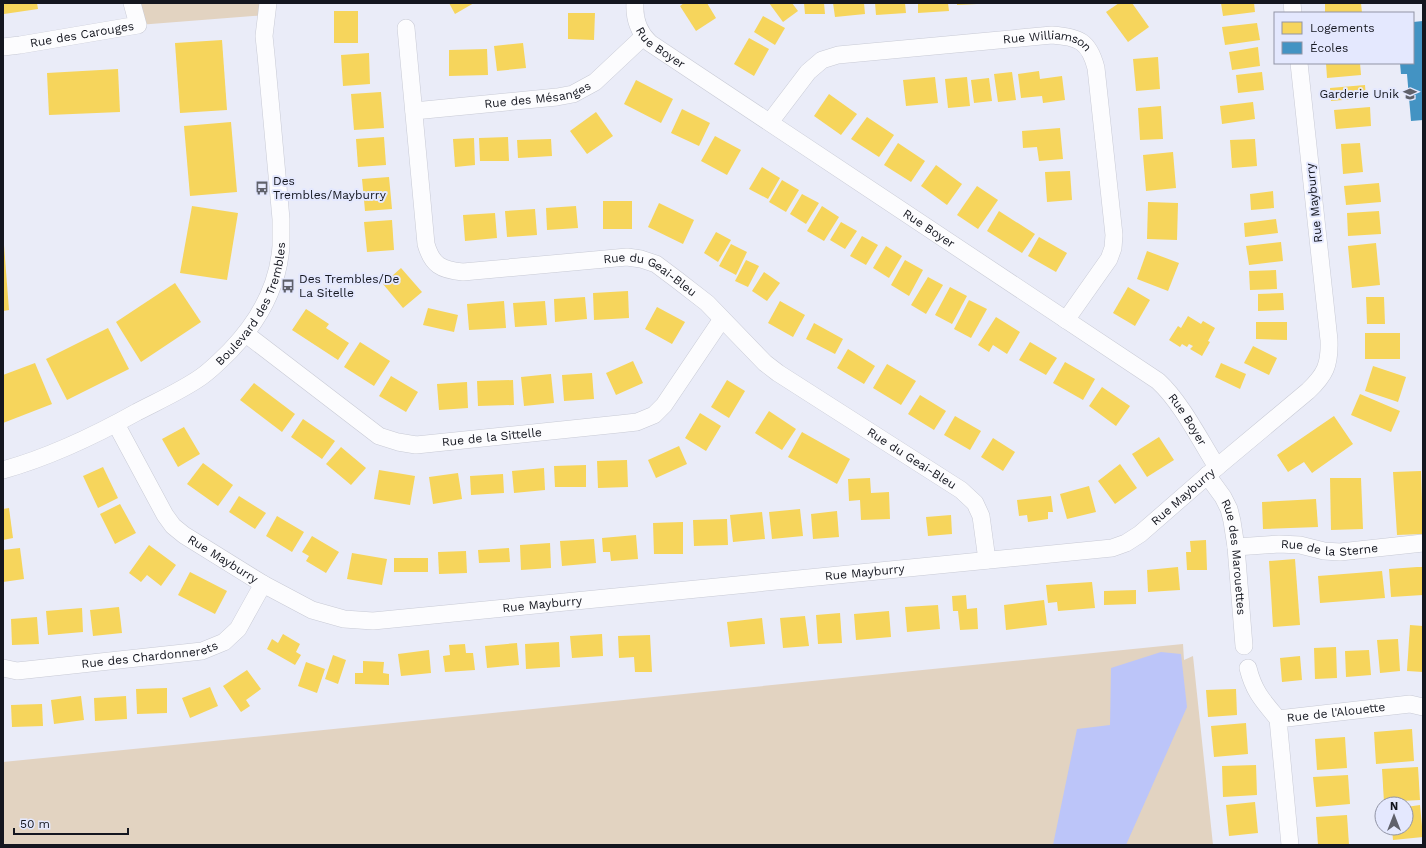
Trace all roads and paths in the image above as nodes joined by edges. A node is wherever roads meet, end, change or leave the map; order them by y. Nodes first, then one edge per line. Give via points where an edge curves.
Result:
1 (132, 3) edge
2 (268, 3) edge
3 (635, 3) edge
4 (406, 28) dead end
5 (643, 37) junction
6 (3, 47) edge
7 (1298, 64) edge
8 (414, 111) junction
9 (770, 122) junction
10 (722, 319) junction
11 (1066, 320) junction
12 (246, 334) junction
13 (116, 424) junction
14 (3, 470) edge
15 (1212, 471) junction
16 (1423, 543) edge
17 (1236, 547) junction
18 (987, 560) junction
19 (263, 584) junction
20 (1244, 646) dead end
21 (3, 668) edge
22 (1248, 668) dead end
23 (1423, 707) edge
24 (1278, 719) junction
25 (1290, 845) edge

1 - 6 street, Rue des Carouges via 138,25
2 - 12 street, Boulevard des Trembles via 264,36 281,219 281,247 268,296
3 - 5 street, Rue Boyer via 637,22
4 - 8 street, Rue du Geai-Bleu
5 - 8 street, Rue des Mésanges via 595,82 573,94
5 - 9 street, Rue Boyer
7 - 15 street, Rue Mayburry via 1330,355 1319,380
8 - 10 street, Rue du Geai-Bleu via 426,244 430,256 438,265 448,271 463,272 609,258 641,259 656,264 707,303
9 - 11 street, Rue Boyer
9 - 11 street, Rue Williamson via 808,72 822,60 838,54 1052,35 1079,39 1093,56 1096,68 1114,234 1113,248 1108,259
10 - 12 street, Rue de la Sittelle via 668,400 654,415 637,422 416,445 379,436
10 - 18 street, Rue du Geai-Bleu via 778,373 961,490 974,503 981,516
11 - 15 street, Rue Boyer via 1168,389
12 - 13 street, Boulevard des Trembles via 202,377
13 - 14 street, Boulevard des Trembles via 30,463
13 - 19 street, Rue Mayburry via 173,526
15 - 17 street, Rue des Marouettes via 1229,509
15 - 18 street, Rue Mayburry via 1140,534 1126,543 1098,550
16 - 17 street, Rue de la Sterne via 1340,552 1300,545
17 - 20 street, Rue des Marouettes
18 - 19 street, Rue Mayburry via 373,621 344,620 312,610
19 - 21 street, Rue des Chardonnerets via 238,629 224,642 202,651 16,671
22 - 24 street via 1256,691
23 - 24 street, Rue de l'Alouette via 1410,704
24 - 25 street, Rue de l'Alouette

